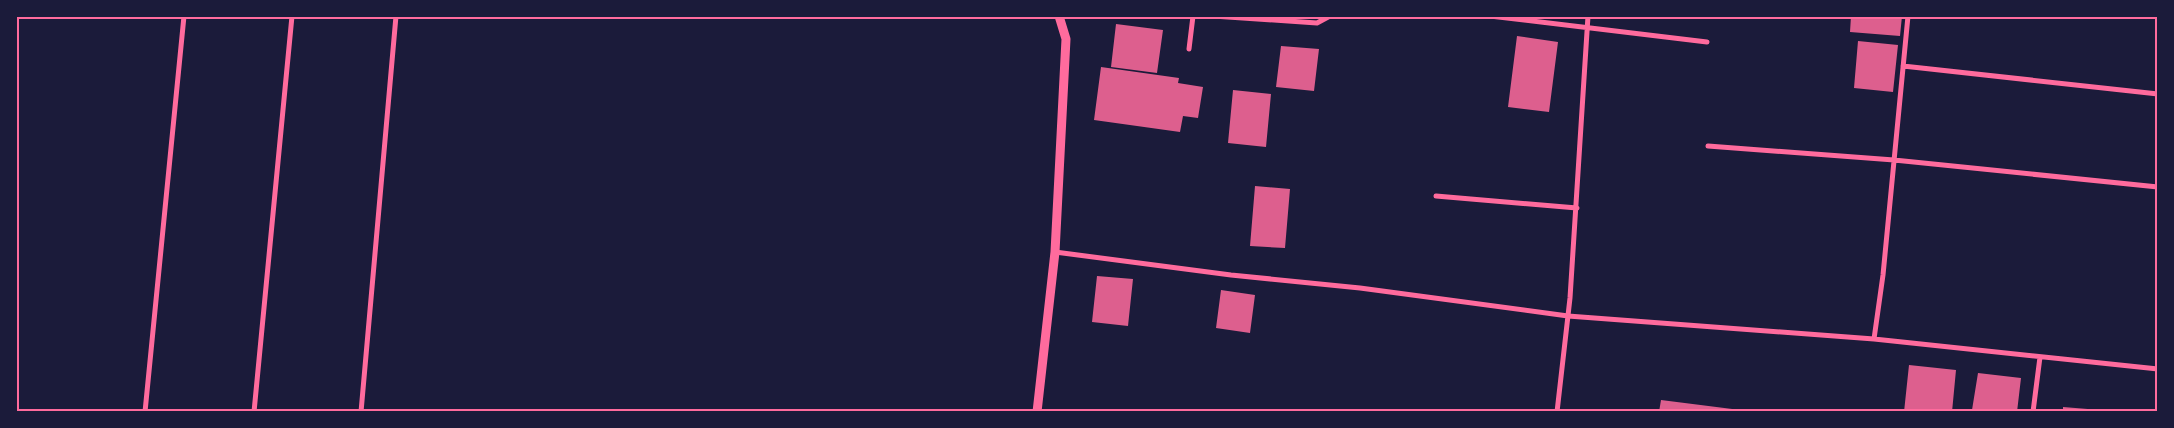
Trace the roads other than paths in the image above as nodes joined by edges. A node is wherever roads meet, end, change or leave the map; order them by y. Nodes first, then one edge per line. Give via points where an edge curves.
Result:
1 (184, 16) edge
2 (292, 16) edge
3 (396, 16) edge
4 (1059, 16) edge
5 (1193, 16) edge
6 (1213, 16) edge
7 (1330, 16) edge
8 (1490, 16) edge
9 (1588, 16) edge
10 (1908, 16) edge
11 (1587, 29) junction
12 (1707, 42) dead end
13 (1190, 50) dead end
14 (1903, 66) junction
15 (2158, 94) edge
16 (1708, 146) dead end
17 (1894, 160) junction
18 (2158, 187) edge
19 (1436, 196) dead end
20 (1576, 208) junction
21 (1055, 252) junction
22 (1568, 316) junction
23 (1874, 339) junction
24 (2040, 358) junction
25 (2158, 369) edge
26 (145, 412) edge
27 (254, 412) edge
28 (361, 412) edge
29 (1037, 412) edge
30 (1558, 412) edge
31 (2033, 412) edge

1 - 26 street
2 - 27 street
3 - 28 street
4 - 21 street via 1066,39
5 - 13 street
6 - 7 street via 1317,22
8 - 11 street
9 - 11 street
10 - 14 street
11 - 12 street
11 - 20 street
14 - 15 street
14 - 17 street
16 - 17 street
17 - 18 street
17 - 23 street
19 - 20 street
20 - 22 street
21 - 22 street
21 - 29 street
22 - 23 street
22 - 30 street
23 - 24 street
24 - 25 street
24 - 31 street

